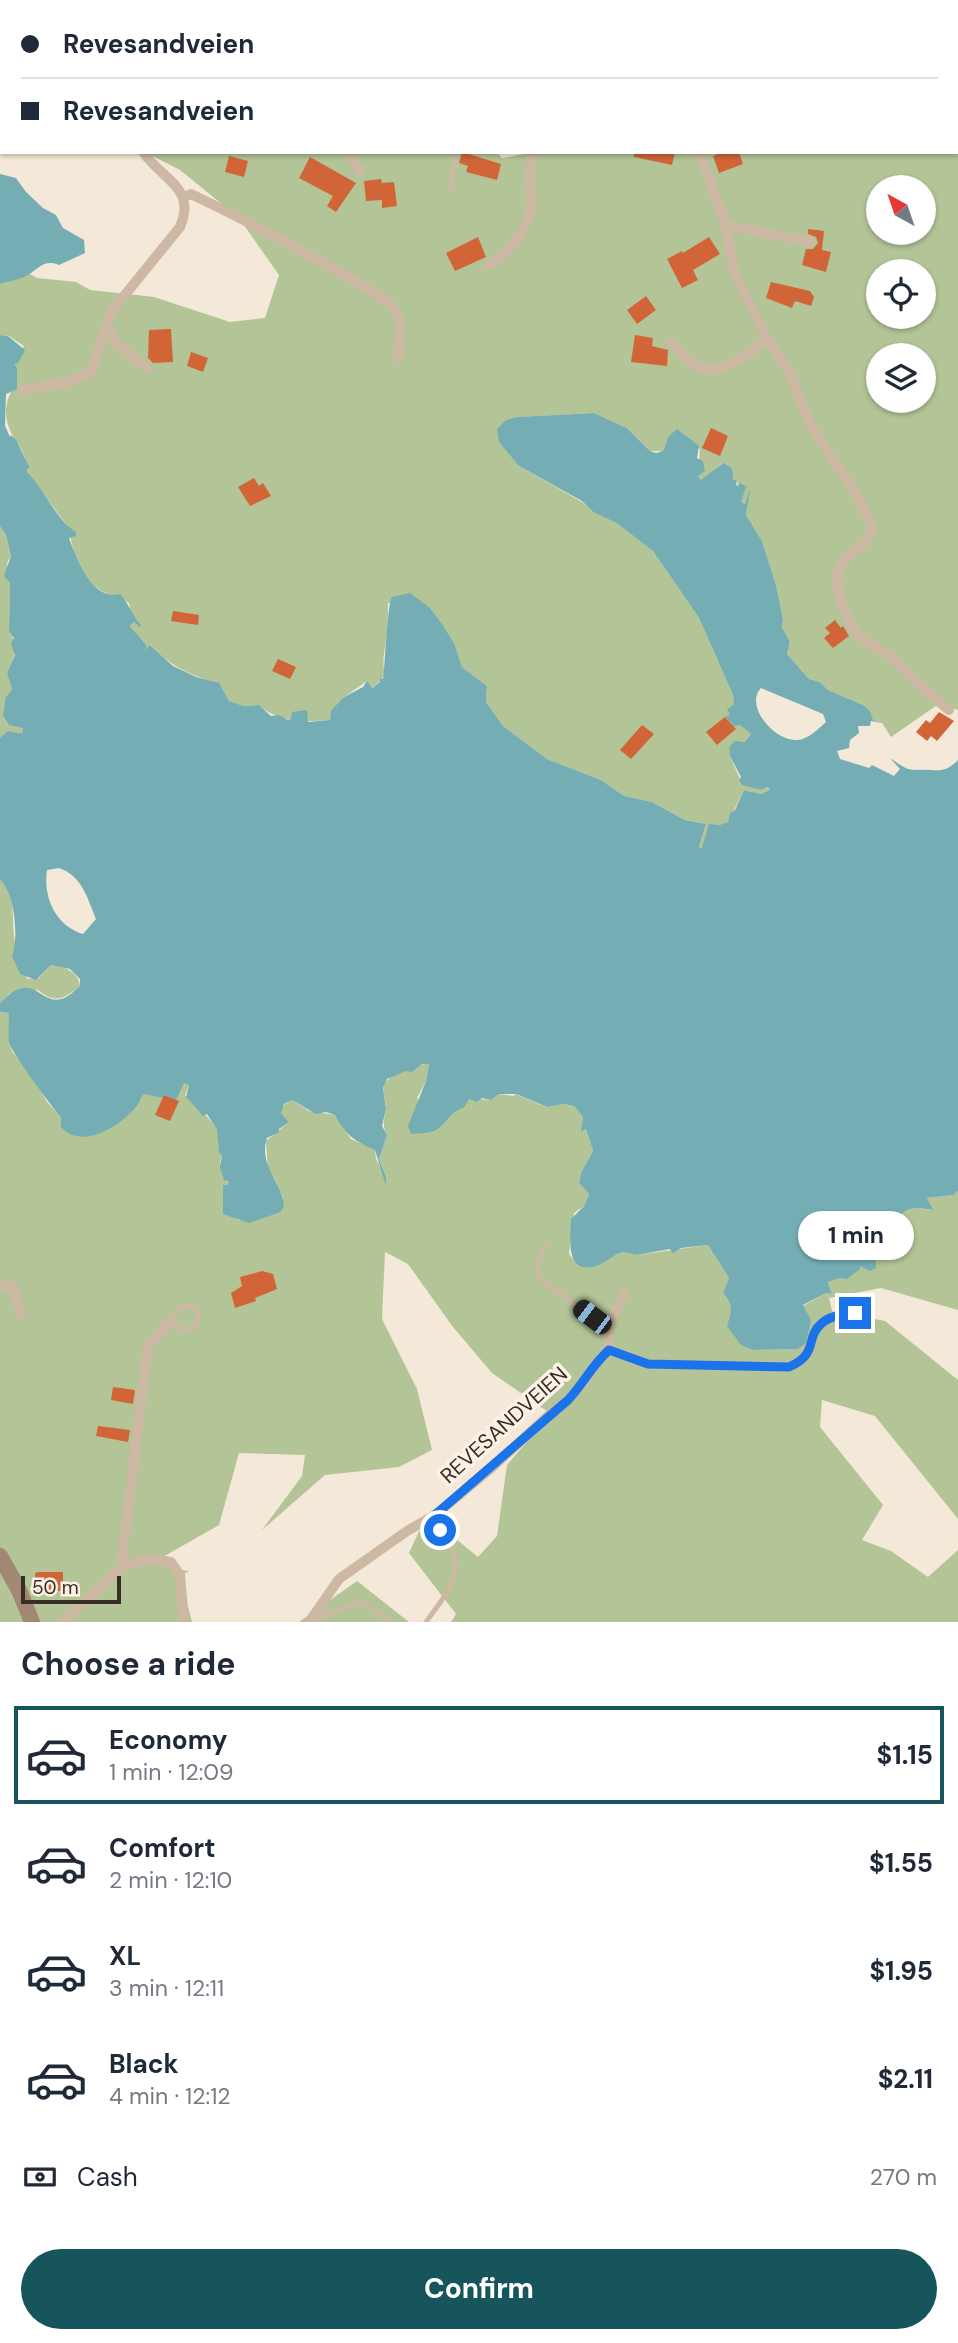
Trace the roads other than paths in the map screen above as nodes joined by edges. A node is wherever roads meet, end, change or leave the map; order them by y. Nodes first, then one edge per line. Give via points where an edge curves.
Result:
1 (145, 154) edge
2 (350, 154) edge
3 (457, 154) edge
4 (534, 154) edge
5 (700, 154) edge
6 (360, 171) dead end
7 (451, 188) dead end
8 (184, 197) junction
9 (726, 225) junction
10 (810, 242) dead end
11 (489, 265) dead end
12 (107, 324) junction
13 (767, 338) junction
14 (671, 342) dead end
15 (398, 359) dead end
16 (148, 369) dead end
17 (22, 390) dead end
18 (948, 710) dead end
19 (545, 1245) dead end
20 (0, 1286) edge
21 (624, 1293) dead end
22 (855, 1313) dead end
23 (21, 1315) dead end
24 (170, 1321) junction
25 (608, 1328) junction
26 (609, 1350) junction
27 (435, 1515) junction
28 (0, 1556) edge
29 (124, 1566) junction
30 (310, 1621) edge
31 (32, 1622) edge
32 (62, 1622) edge
33 (184, 1622) edge
34 (392, 1622) edge
35 (426, 1622) edge

1 - 8 street
2 - 6 street
3 - 7 lane
4 - 11 street via 529,167 529,216 519,237
5 - 9 street
8 - 12 street via 185,216 180,227 111,312
8 - 15 street via 191,194 267,230 390,303 400,320
9 - 10 street
9 - 13 street via 734,272
12 - 16 street via 115,342
12 - 17 street via 91,373
13 - 14 street via 740,359 706,369 695,365
13 - 18 street via 790,374 811,426 858,495 872,525 868,541 846,559 838,573 850,622 864,641 890,657
19 - 25 lane via 537,1264 538,1277
20 - 23 street via 13,1286
21 - 25 street
22 - 26 street via 822,1322 809,1353 789,1367 648,1364
24 - 24 lane via 185,1306 195,1307 200,1314 196,1328 182,1329
24 - 29 street via 151,1340 145,1363
25 - 26 street
26 - 27 street, REVESANDVEIEN via 568,1400
27 - 30 street, REVESANDVEIEN via 339,1579
27 - 35 lane via 453,1550 456,1573
28 - 31 main road
29 - 32 street
29 - 33 street via 171,1562 180,1575
30 - 34 lane, REVESANDVEIEN via 361,1602

